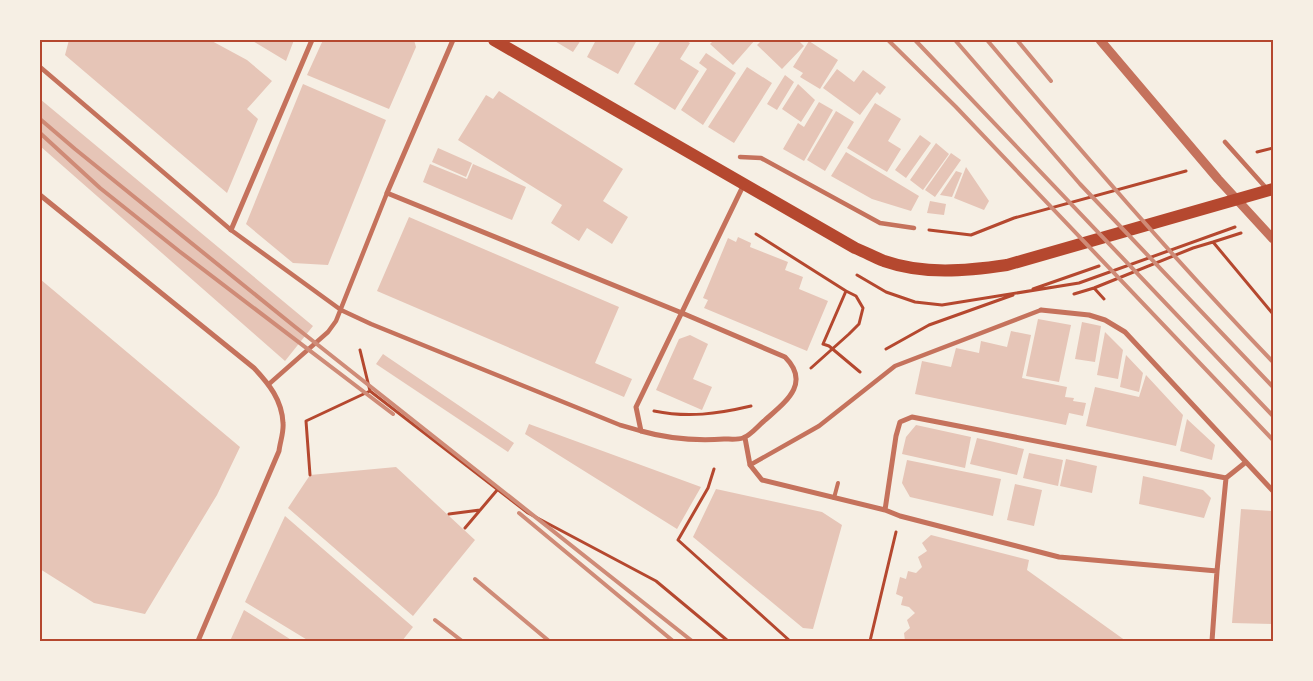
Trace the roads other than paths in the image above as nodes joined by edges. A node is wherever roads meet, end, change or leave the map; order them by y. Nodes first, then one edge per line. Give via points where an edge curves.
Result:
1 (312, 40) edge
2 (453, 40) edge
3 (494, 40) edge
4 (1100, 40) edge
5 (40, 67) edge
6 (1225, 142) dead end
7 (740, 157) dead end
8 (745, 183) junction
9 (1273, 189) edge
10 (387, 193) junction
11 (40, 195) edge
12 (1273, 195) edge
13 (914, 228) road end
14 (231, 230) junction
15 (1273, 239) edge
16 (342, 310) junction
17 (1041, 310) joint
18 (682, 313) junction
19 (269, 384) junction
20 (641, 431) junction
21 (745, 438) junction
22 (1246, 462) junction
23 (750, 465) junction
24 (1226, 478) junction
25 (838, 483) dead end
26 (1273, 491) edge
27 (834, 498) junction
28 (885, 510) junction
29 (1217, 571) junction
30 (198, 641) edge
31 (1212, 641) edge

1 - 14 street
2 - 10 street
3 - 8 main road
4 - 15 street
5 - 14 street
6 - 12 street
7 - 13 street via 761,158 880,222
8 - 9 main road via 855,248 885,261 943,272 974,270 1042,257
8 - 18 street
10 - 16 street
10 - 18 street
11 - 19 street via 254,368
14 - 16 street
16 - 19 street via 328,332
16 - 20 street
17 - 22 street via 1089,315 1125,332
17 - 23 street via 895,366 819,426
18 - 20 street via 636,407
18 - 21 street via 785,357 792,365 796,373 794,391
19 - 30 street via 279,402 284,425 279,451
20 - 21 street via 697,441
21 - 23 street
22 - 24 street
22 - 26 street
23 - 27 street via 762,480
24 - 28 street via 912,417 900,422
24 - 29 street
25 - 27 lane
27 - 28 street
28 - 29 street via 1058,557
29 - 31 street

